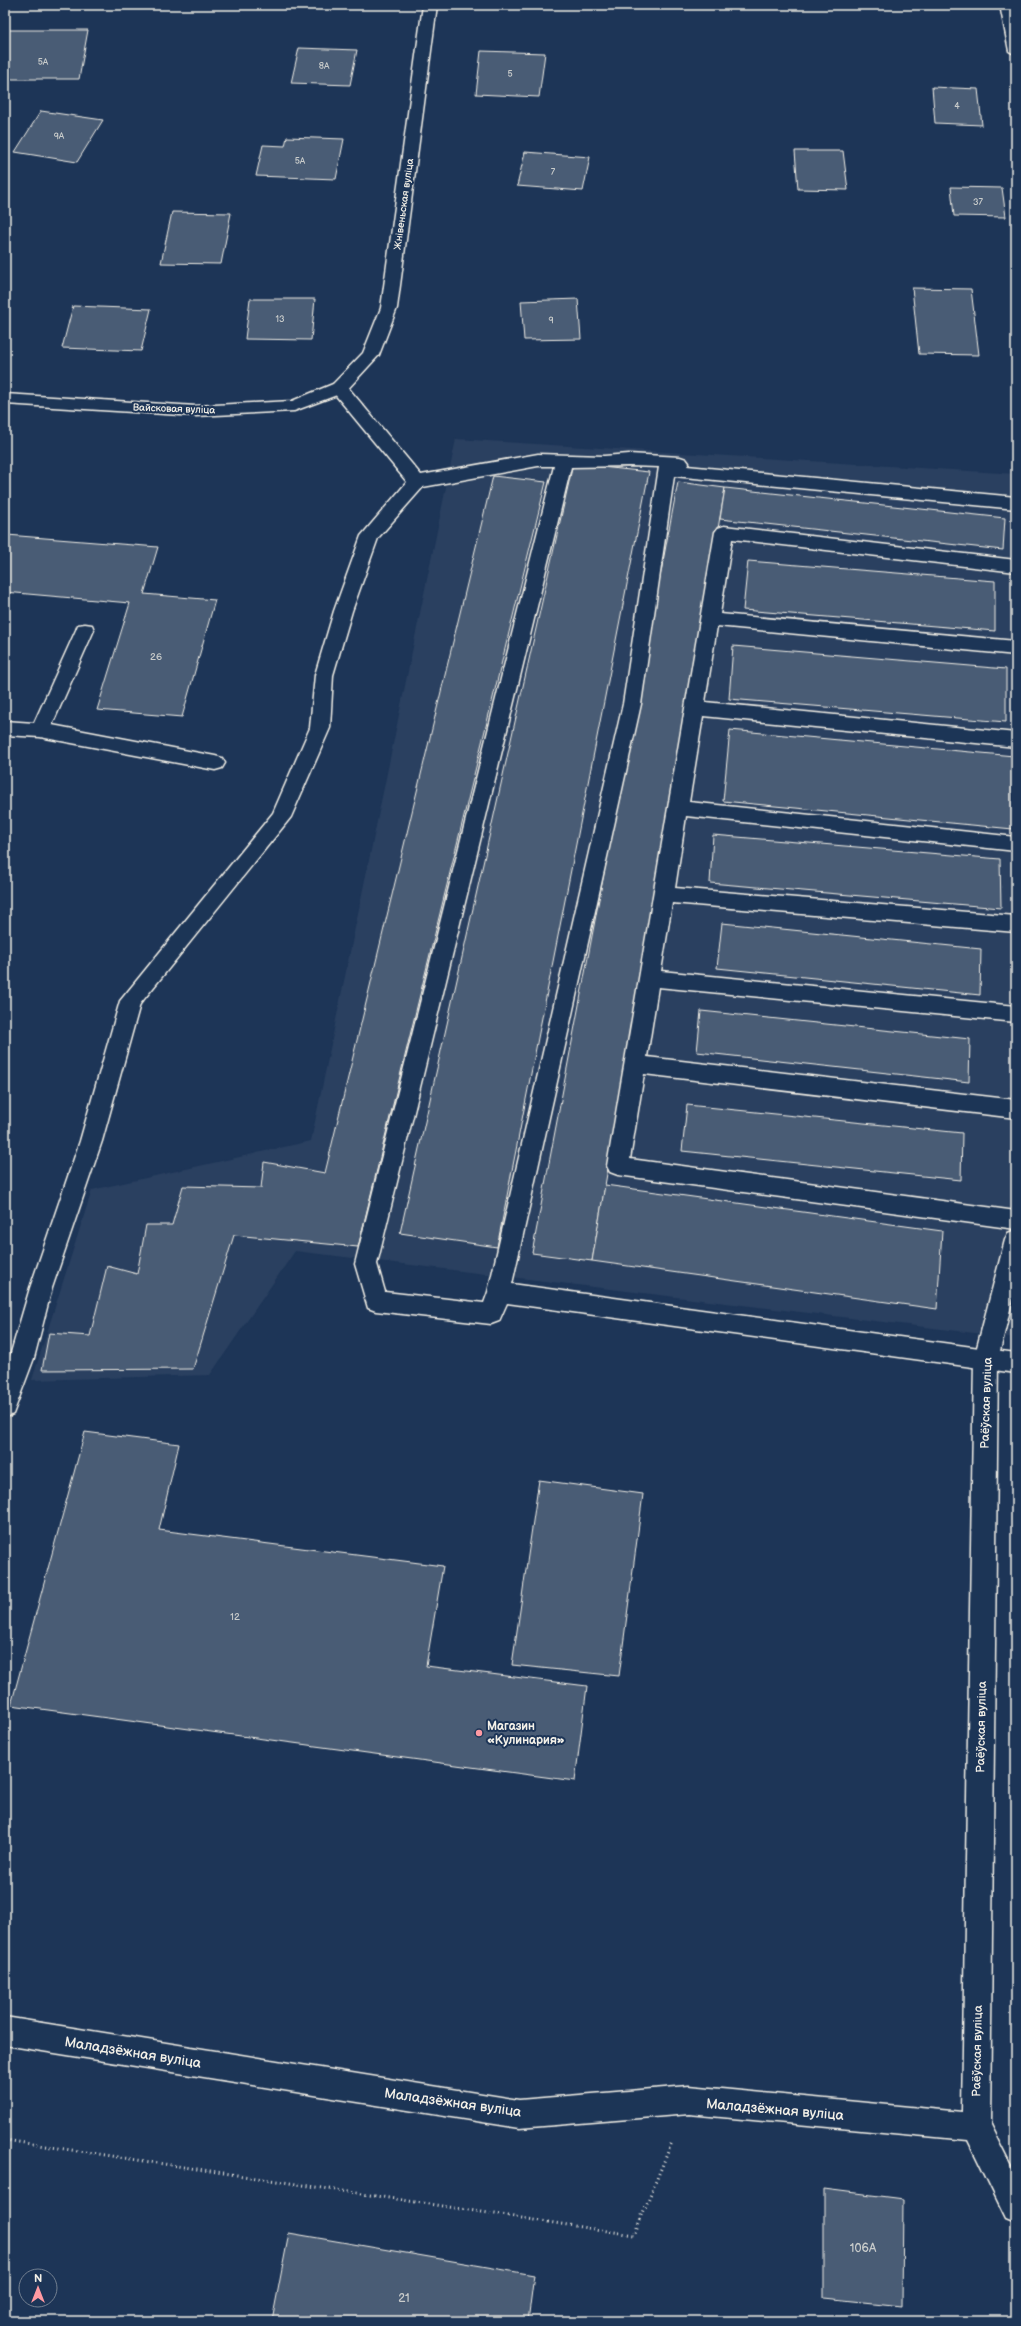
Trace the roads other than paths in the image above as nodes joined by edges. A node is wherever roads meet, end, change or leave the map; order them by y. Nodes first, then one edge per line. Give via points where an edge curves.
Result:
1 (430, 5) edge
2 (1007, 5) edge
3 (1016, 51) edge
4 (339, 388) junction
5 (5, 399) edge
6 (564, 460) junction
7 (666, 470) junction
8 (417, 482) junction
9 (1016, 503) edge
10 (1016, 566) edge
11 (710, 619) junction
12 (85, 630) dead end
13 (1016, 648) edge
14 (695, 708) junction
15 (5, 728) edge
16 (40, 730) junction
17 (1016, 740) edge
18 (215, 763) dead end
19 (678, 808) junction
20 (1016, 844) edge
21 (664, 895) junction
22 (1016, 924) edge
23 (651, 978) junction
24 (1016, 1014) edge
25 (636, 1064) junction
26 (1016, 1109) edge
27 (1016, 1220) edge
28 (1016, 1240) edge
29 (500, 1290) junction
30 (986, 1359) junction
31 (1016, 1363) edge
32 (5, 1407) edge
33 (5, 2031) edge
34 (976, 2127) junction
35 (1016, 2208) edge

1 - 4 street, Жнівеньская вуліца via 389,308 371,354
2 - 3 street
4 - 5 street, Вайсковая вуліца via 294,406 196,411
4 - 8 street
6 - 7 street via 628,460 680,464
6 - 8 street via 538,460
6 - 29 street via 366,1264 376,1301 491,1314
7 - 9 street
7 - 29 street via 632,704
8 - 32 street via 370,536 343,611 324,675 320,728 281,817 130,1001 91,1141 40,1288 22,1358
10 - 11 street via 724,532
11 - 13 street
11 - 14 street
12 - 16 street
14 - 17 street
14 - 19 street
15 - 16 street
16 - 18 street
19 - 20 street
19 - 21 street
21 - 22 street
21 - 23 street
23 - 24 street
23 - 25 street
25 - 26 street
25 - 27 street via 618,1166
28 - 30 street, Раёўская вуліца
29 - 30 street via 499,1292
30 - 31 street
30 - 34 street, Раёўская вуліца
33 - 34 street, Маладзёжная вуліца via 519,2114 689,2100
34 - 35 street, Раёўская вуліца

